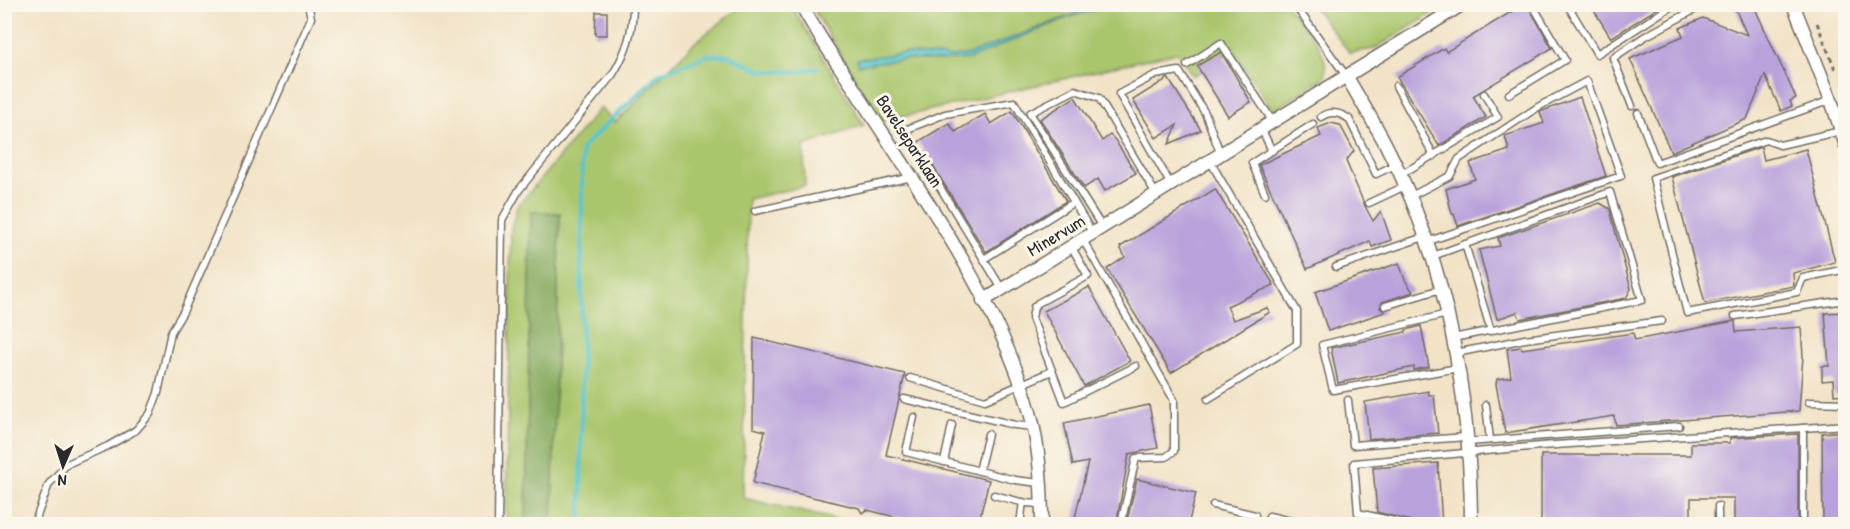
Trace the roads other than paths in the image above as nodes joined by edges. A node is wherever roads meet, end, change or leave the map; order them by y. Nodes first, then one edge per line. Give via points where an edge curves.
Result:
1 (308, 4) edge
2 (633, 4) edge
3 (801, 4) edge
4 (1294, 4) edge
5 (1463, 4) edge
6 (1532, 4) edge
7 (1567, 4) edge
8 (1675, 4) edge
9 (1705, 4) edge
10 (1793, 4) edge
11 (1187, 65) dead end
12 (1347, 77) junction
13 (1396, 86) dead end
14 (1484, 94) dead end
15 (1509, 94) dead end
16 (1831, 100) junction
17 (1632, 106) dead end
18 (1638, 113) dead end
19 (1321, 117) dead end
20 (1313, 124) dead end
21 (1268, 126) junction
22 (1841, 131) junction
23 (1845, 146) edge
24 (1272, 151) junction
25 (1434, 156) junction
26 (1216, 158) junction
27 (912, 177) junction
28 (1402, 181) junction
29 (1172, 185) junction
30 (1156, 194) junction
31 (1265, 194) dead end
32 (1074, 202) junction
33 (1369, 203) dead end
34 (755, 211) dead end
35 (1092, 234) junction
36 (1425, 240) junction
37 (1465, 244) junction
38 (1071, 246) junction
39 (1430, 256) junction
40 (984, 259) junction
41 (1336, 267) dead end
42 (1845, 269) edge
43 (1002, 289) junction
44 (1441, 290) junction
45 (983, 300) junction
46 (1845, 300) edge
47 (1385, 306) dead end
48 (1447, 314) junction
49 (1735, 316) dead end
50 (1662, 321) dead end
51 (1491, 331) junction
52 (1452, 338) junction
53 (1455, 353) junction
54 (1136, 366) dead end
55 (1458, 368) junction
56 (1052, 372) junction
57 (910, 378) dead end
58 (1021, 386) junction
59 (904, 399) dead end
60 (1208, 399) dead end
61 (1348, 400) dead end
62 (1809, 402) dead end
63 (1845, 404) edge
64 (1486, 405) dead end
65 (914, 417) dead end
66 (952, 425) dead end
67 (1845, 425) edge
68 (1679, 426) dead end
69 (1033, 427) junction
70 (1803, 428) junction
71 (987, 434) dead end
72 (1490, 440) junction
73 (1468, 444) junction
74 (944, 462) junction
75 (979, 471) junction
76 (1040, 483) junction
77 (994, 495) dead end
78 (1023, 502) junction
79 (1042, 504) junction
80 (1213, 505) dead end
81 (1718, 506) dead end
82 (34, 525) edge
83 (498, 525) edge
84 (1020, 525) edge
85 (1042, 525) edge
86 (1120, 525) edge
87 (1252, 525) edge
88 (1268, 525) edge
89 (1304, 525) edge
90 (1407, 525) edge
91 (1471, 525) edge
92 (1718, 525) edge
93 (1803, 525) edge

1 - 82 lane via 311,18 171,333 150,414 136,430 67,464 49,484
2 - 83 lane via 633,29 626,54 519,190 502,220
3 - 27 street, Bavelseparklaan
4 - 12 lane
5 - 12 street, Minervum
6 - 15 lane via 1565,60
7 - 8 lane via 1597,54
9 - 17 lane via 1613,58
10 - 16 street
11 - 21 lane via 1221,44
12 - 21 street, Minervum
12 - 28 street
13 - 25 lane
14 - 25 lane via 1498,117
16 - 18 lane via 1657,163
16 - 22 street
19 - 28 lane via 1342,114 1349,119 1376,174
20 - 24 lane
21 - 24 lane
21 - 26 street, Minervum
22 - 23 street
22 - 42 lane via 1780,145 1766,140 1653,178 1687,313 1797,292 1803,278
24 - 31 lane via 1252,163
25 - 28 lane
26 - 29 street, Minervum
26 - 29 lane via 1205,113 1179,71 1155,75 1119,94
26 - 60 lane via 1297,311 1297,344
27 - 34 lane
27 - 45 street, Bavelseparklaan
28 - 33 lane
28 - 36 street
28 - 36 lane via 1450,176 1459,159 1538,107 1587,81 1621,176
29 - 30 street, Minervum
30 - 35 street, Minervum
30 - 35 lane via 1099,98 1075,90 1030,113
32 - 35 lane
32 - 40 lane
32 - 40 lane via 1014,102 945,114 905,130
35 - 38 street, Minervum
35 - 86 lane via 1174,400 1174,451 1166,458 1136,458
36 - 39 street
36 - 41 lane
37 - 39 lane
37 - 51 lane
37 - 51 lane via 1610,192 1642,300
38 - 43 street, Minervum
38 - 56 lane via 1088,276 1038,303 1032,311
39 - 44 street
40 - 43 lane
43 - 45 street, Minervum
44 - 47 lane
44 - 48 street
45 - 58 street
46 - 49 lane
48 - 52 street
48 - 55 lane via 1322,345 1333,390
50 - 53 lane via 1525,339
51 - 52 lane
52 - 53 street
53 - 55 street
54 - 56 lane via 1064,402
55 - 73 street
56 - 58 lane
57 - 58 lane via 985,400
58 - 69 street
59 - 69 lane
61 - 73 lane via 1353,445
62 - 63 lane
64 - 72 lane
65 - 74 lane via 906,452
66 - 74 lane
67 - 70 lane
68 - 72 lane
69 - 76 street
70 - 73 lane
70 - 93 lane
71 - 75 lane
72 - 73 lane
73 - 90 lane via 1354,464 1358,513
73 - 91 street
74 - 75 lane
75 - 76 lane
76 - 79 street
77 - 78 lane
78 - 79 lane
78 - 84 lane
79 - 85 street
80 - 87 lane via 1255,515
81 - 92 lane
88 - 89 lane via 1269,516

